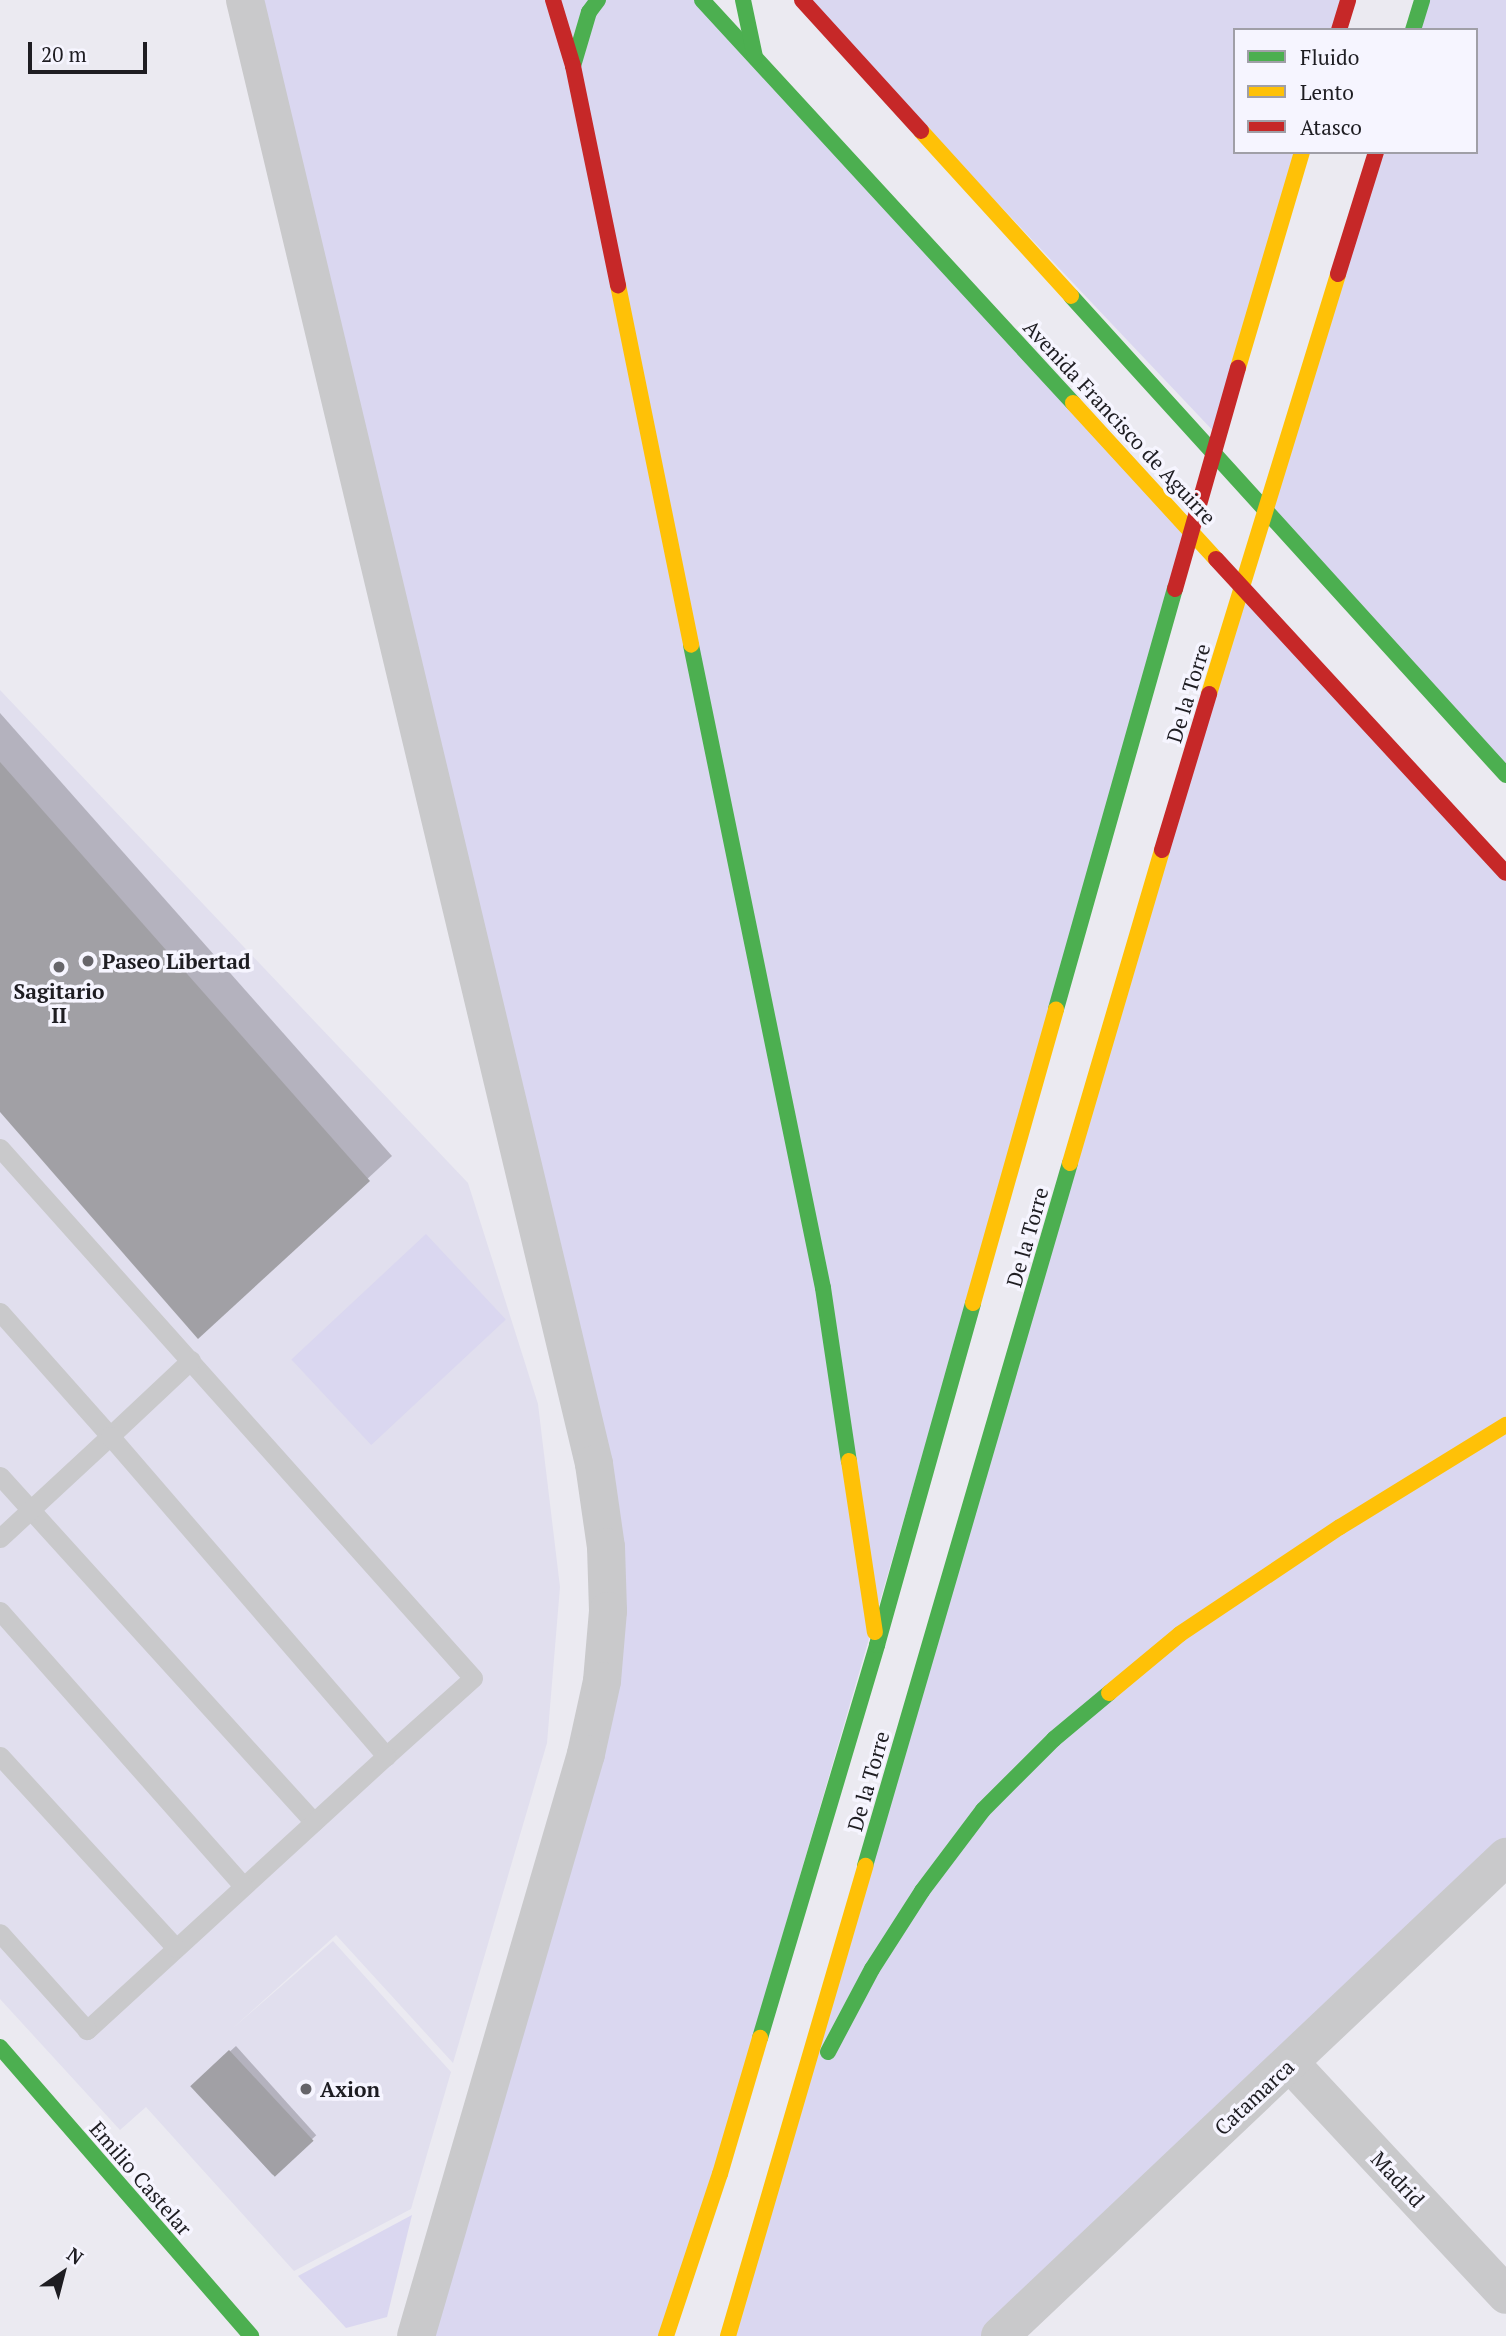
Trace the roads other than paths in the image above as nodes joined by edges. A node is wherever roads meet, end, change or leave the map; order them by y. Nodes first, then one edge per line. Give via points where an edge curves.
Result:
1 (245, 0) edge
2 (553, 0) edge
3 (598, 0) edge
4 (702, 0) edge
5 (743, 0) edge
6 (802, 0) edge
7 (1348, 0) edge
8 (1422, 0) edge
9 (1340, 28) edge
10 (1414, 28) edge
11 (755, 57) junction
12 (573, 66) junction
13 (1301, 154) edge
14 (1375, 154) edge
15 (1506, 775) edge
16 (1506, 873) edge
17 (0, 1148) edge
18 (0, 1312) edge
19 (191, 1360) junction
20 (1506, 1425) edge
21 (110, 1436) junction
22 (0, 1476) edge
23 (30, 1509) junction
24 (0, 1538) edge
25 (0, 1611) edge
26 (877, 1646) junction
27 (0, 1756) edge
28 (386, 1756) junction
29 (314, 1822) junction
30 (1506, 1857) edge
31 (243, 1886) junction
32 (0, 1933) edge
33 (176, 1948) junction
34 (0, 2047) edge
35 (1290, 2063) junction
36 (788, 2129) junction
37 (1506, 2295) edge
38 (250, 2336) edge
39 (416, 2336) edge
40 (666, 2336) edge
41 (727, 2336) edge
42 (1000, 2336) edge

1 - 39 street via 590,1451 606,1547 608,1611 602,1681 586,1754
2 - 12 main road
3 - 12 main road via 589,12
4 - 11 main road, Avenida Francisco de Aguirre
5 - 11 main road
6 - 15 main road
7 - 9 main road
8 - 10 main road
11 - 16 main road, Avenida Francisco de Aguirre
12 - 26 main road via 823,1288
13 - 26 main road, De la Torre
14 - 36 main road, De la Torre via 1180,788
17 - 19 lane
18 - 21 lane
19 - 21 lane
19 - 28 lane via 473,1678
20 - 36 main road via 1340,1527 1180,1634 1054,1739 983,1810 922,1891 872,1969
21 - 23 lane
21 - 28 lane
22 - 23 lane
23 - 24 lane
23 - 29 lane
25 - 31 lane
26 - 40 main road, De la Torre via 720,2174
27 - 33 lane
28 - 29 lane
29 - 31 lane
30 - 35 street, Catamarca
31 - 33 lane
32 - 33 lane via 87,2030
34 - 38 main road, Emilio Castelar
35 - 37 street, Madrid
35 - 42 street, Catamarca
36 - 41 main road, De la Torre

